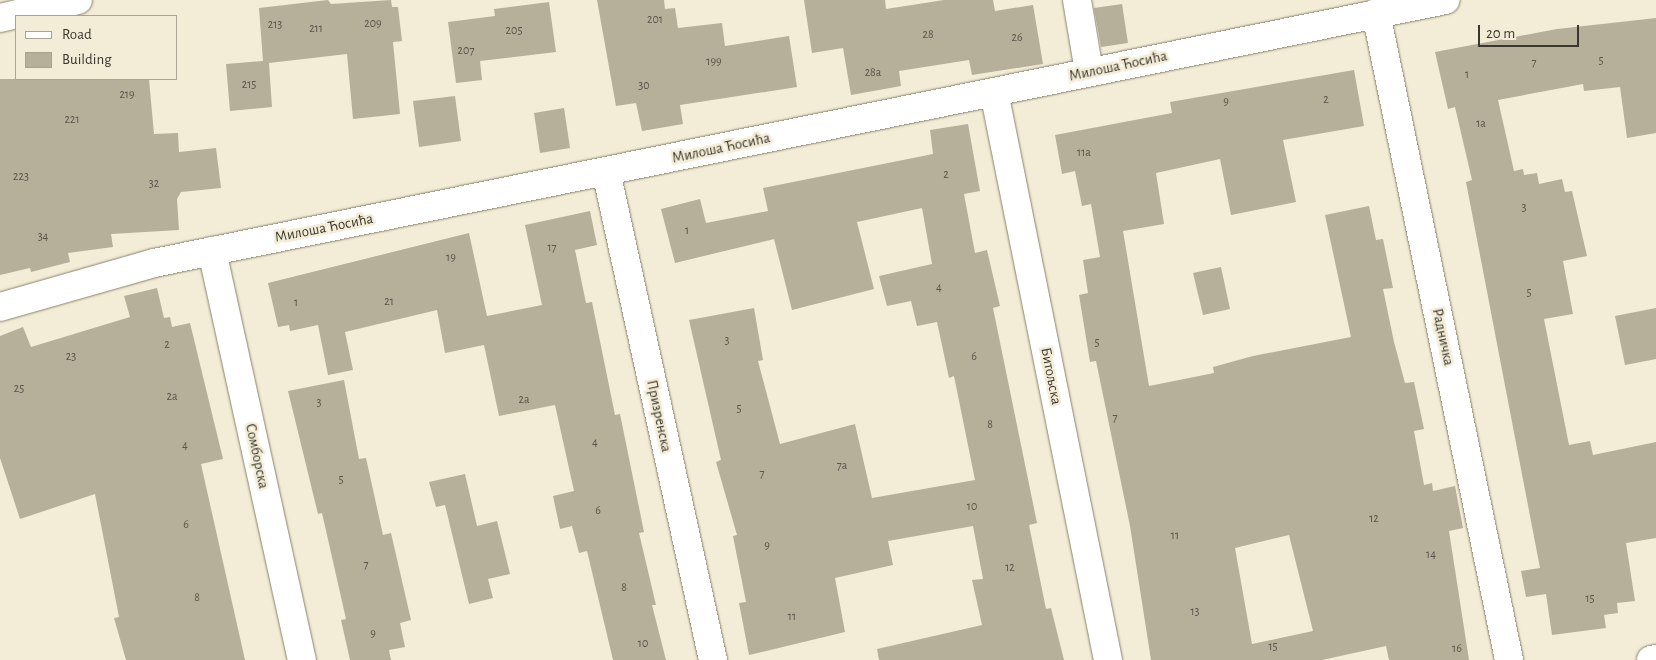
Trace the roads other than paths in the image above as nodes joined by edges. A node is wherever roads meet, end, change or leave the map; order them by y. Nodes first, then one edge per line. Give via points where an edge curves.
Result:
1 (78, 0) edge
2 (1077, 0) edge
3 (1446, 0) edge
4 (1376, 13) junction
5 (0, 18) edge
6 (1088, 72) junction
7 (994, 92) junction
8 (606, 171) junction
9 (212, 251) junction
10 (0, 307) edge
11 (1656, 659) edge
12 (302, 660) edge
13 (713, 660) edge
14 (1108, 660) edge
15 (1509, 660) edge
16 (1651, 660) edge

1 - 5 street
2 - 6 street
3 - 4 street, Милоша Ћосића
4 - 6 street, Милоша Ћосића
4 - 15 street, Радничка
6 - 7 street, Милоша Ћосића
7 - 8 street, Милоша Ћосића
7 - 14 street, Битољска
8 - 9 street, Милоша Ћосића
8 - 13 street, Призренска
9 - 10 street, Милоша Ћосића via 92,278
9 - 12 street, Сомборска
11 - 16 street

